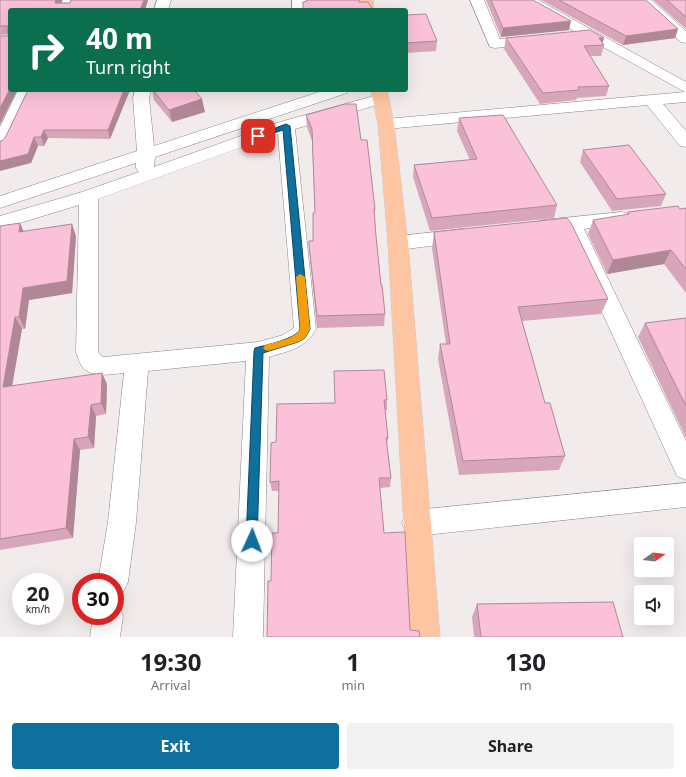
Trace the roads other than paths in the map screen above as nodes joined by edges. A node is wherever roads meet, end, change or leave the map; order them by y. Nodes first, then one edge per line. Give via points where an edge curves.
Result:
1 (477, 0) edge
2 (528, 0) edge
3 (644, 0) edge
4 (590, 34) junction
5 (566, 36) edge
6 (550, 38) edge
7 (686, 39) edge
8 (686, 88) edge
9 (25, 92) edge
10 (335, 92) edge
11 (146, 93) edge
12 (380, 94) edge
13 (686, 97) edge
14 (652, 101) junction
15 (17, 110) junction
16 (0, 113) edge
17 (386, 124) junction
18 (286, 126) junction
19 (686, 142) edge
20 (0, 144) edge
21 (146, 154) junction
22 (144, 176) junction
23 (89, 196) junction
24 (0, 202) edge
25 (640, 216) edge
26 (0, 223) edge
27 (572, 224) junction
28 (525, 229) edge
29 (477, 234) edge
30 (398, 243) junction
31 (258, 351) junction
32 (137, 364) junction
33 (686, 468) edge
34 (686, 495) edge
35 (416, 523) junction
36 (114, 573) edge
37 (107, 625) edge
38 (105, 637) edge
39 (248, 637) edge
40 (425, 637) edge

1 - 6 street via 495,44
2 - 4 street
3 - 7 street
4 - 5 street
4 - 8 street
9 - 15 street
10 - 21 street
11 - 21 street
12 - 17 main road
12 - 18 street
13 - 14 street
14 - 17 street
14 - 19 street
15 - 16 street
15 - 20 street
17 - 30 main road
18 - 22 street
18 - 31 street via 305,329 302,335 294,339
21 - 22 street
21 - 24 street
22 - 23 street
23 - 26 street
23 - 32 street via 87,352 92,362 101,366
25 - 27 street
27 - 28 street
27 - 33 street
29 - 30 street
30 - 35 main road
31 - 32 street
31 - 39 street
32 - 36 street via 122,522
34 - 35 street
35 - 40 main road
37 - 38 street

